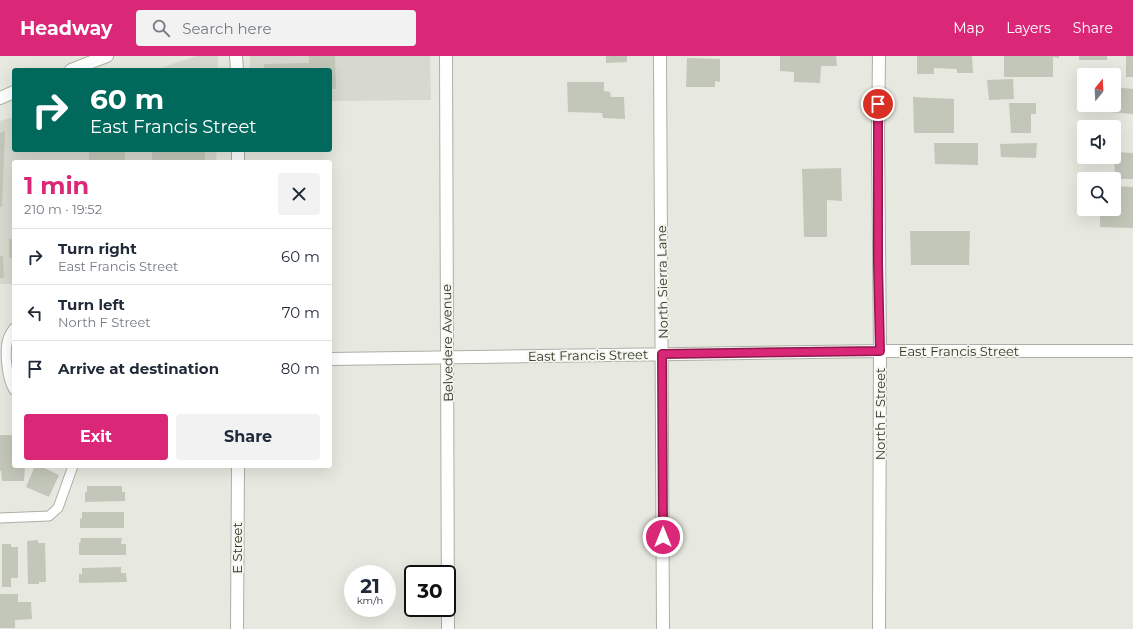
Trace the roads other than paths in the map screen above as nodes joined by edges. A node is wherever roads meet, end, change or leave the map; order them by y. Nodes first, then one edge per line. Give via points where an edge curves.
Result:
1 (107, 56) edge
2 (236, 56) edge
3 (446, 56) edge
4 (660, 56) edge
5 (879, 56) edge
6 (76, 68) edge
7 (237, 68) edge
8 (12, 93) edge
9 (0, 98) edge
10 (12, 332) edge
11 (880, 351) junction
12 (1133, 351) edge
13 (662, 354) junction
14 (446, 358) junction
15 (332, 359) edge
16 (12, 384) edge
17 (72, 468) edge
18 (238, 468) edge
19 (0, 518) edge
20 (237, 629) edge
21 (448, 629) edge
22 (663, 629) edge
23 (879, 629) edge

1 - 6 street
2 - 7 street
3 - 14 street, Belvedere Avenue
4 - 13 street, North Sierra Lane
5 - 11 street, North F Street
8 - 9 street
10 - 16 lane via 8,339 7,354
11 - 12 street, East Francis Street
11 - 13 street, East Francis Street
11 - 23 street, North F Street
13 - 14 street, East Francis Street
13 - 22 street, North Sierra Lane
14 - 15 street, East Francis Street
14 - 21 street, Belvedere Avenue
17 - 19 lane via 58,508 49,516
18 - 20 street, E Street

